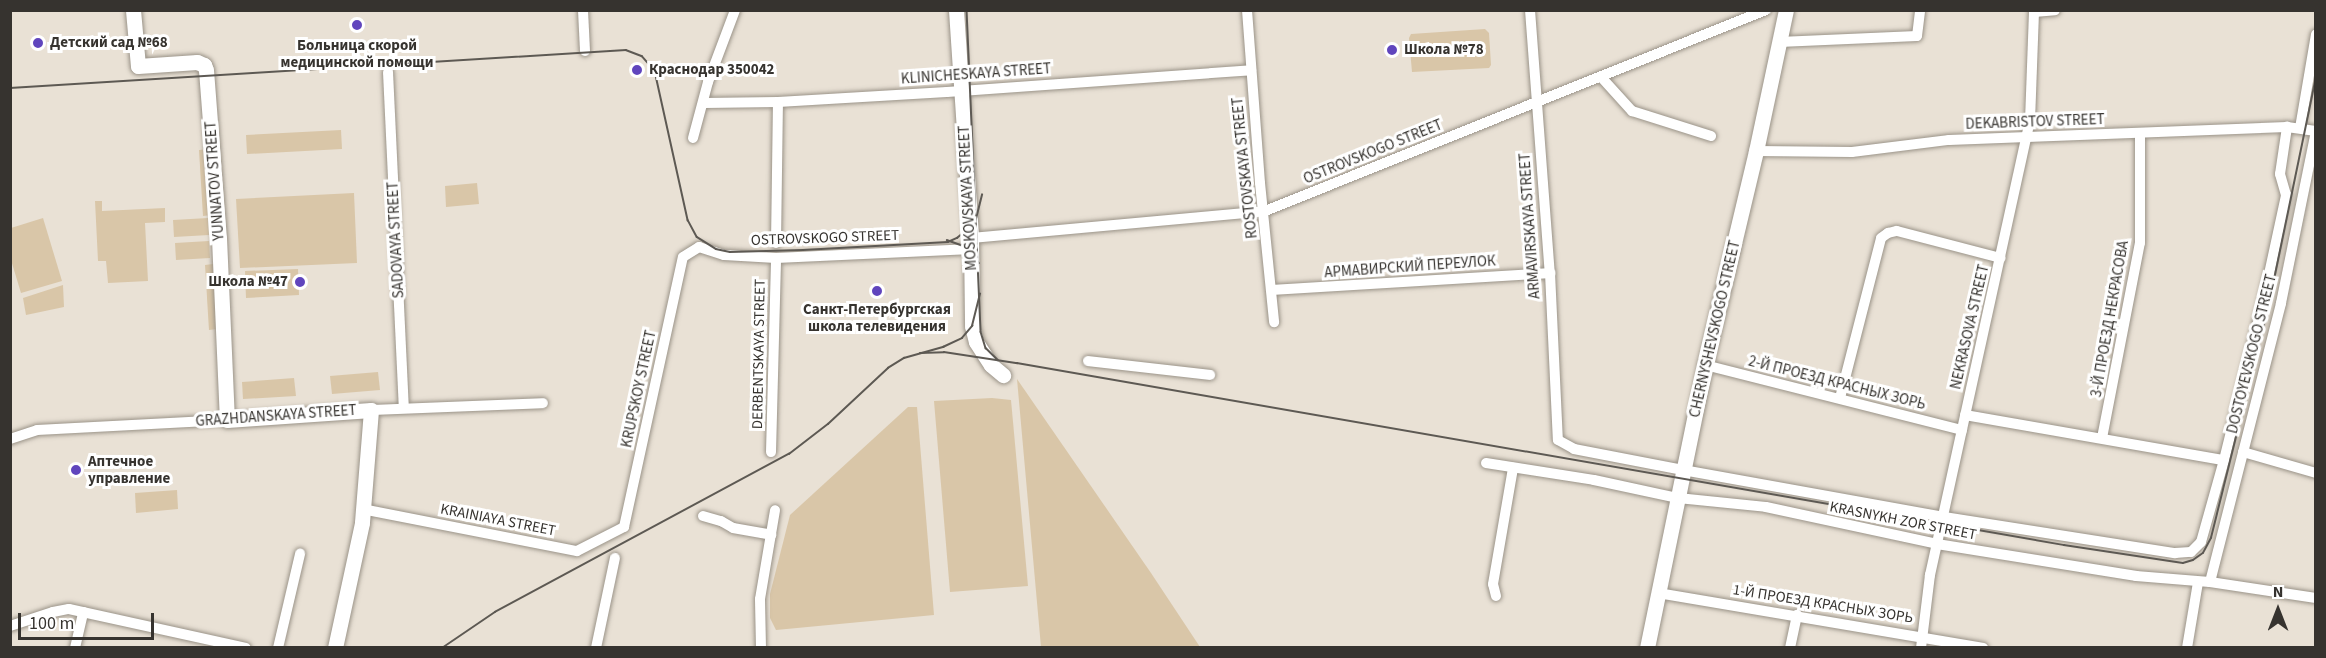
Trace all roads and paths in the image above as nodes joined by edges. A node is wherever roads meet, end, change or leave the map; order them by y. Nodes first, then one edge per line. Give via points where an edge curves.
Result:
1 (133, 10) edge
2 (583, 10) edge
3 (735, 10) edge
4 (956, 10) edge
5 (1247, 10) edge
6 (1530, 10) edge
7 (1766, 10) edge
8 (1786, 10) edge
9 (1920, 10) edge
10 (2055, 10) edge
11 (2034, 11) edge
12 (2316, 34) edge
13 (1779, 42) junction
14 (585, 51) dead end
15 (1251, 69) junction
16 (388, 72) dead end
17 (1602, 78) junction
18 (962, 91) junction
19 (778, 102) junction
20 (1536, 102) junction
21 (704, 103) junction
22 (2288, 127) junction
23 (2300, 128) junction
24 (2316, 131) edge
25 (2140, 133) junction
26 (1711, 136) dead end
27 (693, 138) dead end
28 (2026, 138) junction
29 (1756, 151) junction
30 (1264, 211) junction
31 (776, 243) dead end
32 (972, 243) junction
33 (683, 256) joint
34 (776, 258) junction
35 (2001, 258) junction
36 (1550, 273) junction
37 (1272, 290) junction
38 (1274, 322) dead end
39 (1088, 362) dead end
40 (1705, 365) junction
41 (1003, 375) dead end
42 (1210, 375) dead end
43 (1840, 398) junction
44 (543, 403) dead end
45 (404, 408) junction
46 (370, 410) junction
47 (1965, 415) junction
48 (227, 420) junction
49 (1962, 430) junction
50 (2102, 438) junction
51 (10, 439) edge
52 (771, 452) dead end
53 (2243, 452) junction
54 (2224, 460) junction
55 (1486, 463) dead end
56 (1513, 468) junction
57 (1683, 470) junction
58 (2316, 473) edge
59 (1678, 498) junction
60 (362, 509) junction
61 (776, 510) dead end
62 (703, 516) dead end
63 (1944, 517) junction
64 (624, 527) joint
65 (771, 535) junction
66 (1937, 544) junction
67 (300, 554) dead end
68 (615, 558) dead end
69 (2198, 582) junction
70 (2210, 582) junction
71 (1658, 593) junction
72 (1496, 596) dead end
73 (2316, 598) edge
74 (82, 612) junction
75 (1797, 615) junction
76 (10, 626) edge
77 (1922, 636) junction
78 (75, 648) edge
79 (246, 648) edge
80 (278, 648) edge
81 (335, 648) edge
82 (596, 648) edge
83 (760, 648) edge
84 (1647, 648) edge
85 (1790, 648) edge
86 (1921, 648) edge
87 (1983, 648) edge
88 (2187, 648) edge

1 - 48 street, YUNNATOV STREET via 138,66 197,63 206,70
2 - 14 street
3 - 21 street
4 - 18 street, MOSKOVSKAYA STREET
5 - 15 street, ROSTOVSKAYA STREET
6 - 20 street, ARMAVIRSKAYA STREET
7 - 17 street, OSTROVSKOGO STREET
8 - 13 street, CHERNYSHEVSKOGO STREET
9 - 13 street via 1917,36
10 - 11 street, NEKRASOVA STREET
11 - 28 street, NEKRASOVA STREET
12 - 23 street
13 - 29 street, CHERNYSHEVSKOGO STREET
15 - 18 street, KLINICHESKAYA STREET
15 - 30 street, ROSTOVSKAYA STREET
16 - 45 street, SADOVAYA STREET
17 - 20 street, OSTROVSKOGO STREET
17 - 26 street via 1632,111
18 - 19 street, KLINICHESKAYA STREET
18 - 32 street, MOSKOVSKAYA STREET
19 - 21 street, KLINICHESKAYA STREET
19 - 31 street
20 - 30 street, OSTROVSKOGO STREET
20 - 36 street, ARMAVIRSKAYA STREET
21 - 27 street
22 - 23 street, DEKABRISTOV STREET
22 - 25 street, DEKABRISTOV STREET
22 - 54 street via 2280,174 2286,195
23 - 24 street, DEKABRISTOV STREET
24 - 53 street, DOSTOYEVSKOGO STREET via 2281,303
25 - 28 street, DEKABRISTOV STREET
25 - 50 street, 3-Й ПРОЕЗД НЕКРАСОВА via 2140,243
28 - 29 street, DEKABRISTOV STREET via 1949,140 1852,152
28 - 35 street, NEKRASOVA STREET
29 - 40 street, CHERNYSHEVSKOGO STREET
30 - 32 street, OSTROVSKOGO STREET
30 - 37 street, ROSTOVSKAYA STREET
32 - 34 street, OSTROVSKOGO STREET
32 - 41 street, MOSKOVSKAYA STREET via 974,334 991,365
33 - 34 street, OSTROVSKOGO STREET via 699,247 724,255
33 - 64 street, KRUPSKOY STREET
34 - 52 street, DERBENTSKAYA STREET
35 - 43 street via 1897,231 1881,238
35 - 47 street, NEKRASOVA STREET
36 - 37 street, АРМАВИРСКИЙ ПЕРЕУЛОК
36 - 57 street, ARMAVIRSKAYA STREET via 1558,440 1574,449
37 - 38 street, ROSTOVSKAYA STREET
39 - 42 street
40 - 43 street, 2-Й ПРОЕЗД КРАСНЫХ ЗОРЬ
40 - 57 street, CHERNYSHEVSKOGO STREET
43 - 49 street, 2-Й ПРОЕЗД КРАСНЫХ ЗОРЬ
44 - 45 street, GRAZHDANSKAYA STREET
45 - 46 street, GRAZHDANSKAYA STREET
46 - 48 street, GRAZHDANSKAYA STREET
46 - 60 street
47 - 49 street, NEKRASOVA STREET
47 - 50 street
48 - 51 street, GRAZHDANSKAYA STREET via 38,430
49 - 63 street, NEKRASOVA STREET
50 - 54 street
53 - 58 street
53 - 70 street, DOSTOYEVSKOGO STREET
54 - 63 street via 2201,542 2191,552 2175,553
55 - 56 street, KRASNYKH ZOR STREET
56 - 59 street, KRASNYKH ZOR STREET
56 - 72 street via 1493,584
57 - 59 street, CHERNYSHEVSKOGO STREET
57 - 63 street
59 - 66 street, KRASNYKH ZOR STREET via 1766,507
59 - 71 street, CHERNYSHEVSKOGO STREET
60 - 64 street, KRAINIAYA STREET via 577,551
60 - 81 street
61 - 65 street
62 - 65 street via 733,528
63 - 66 street, NEKRASOVA STREET
65 - 83 street via 760,599
66 - 69 street, KRASNYKH ZOR STREET
66 - 77 street, NEKRASOVA STREET
67 - 80 street
68 - 82 street
69 - 70 street, KRASNYKH ZOR STREET
69 - 88 street
70 - 73 street, KRASNYKH ZOR STREET
71 - 75 street, 1-Й ПРОЕЗД КРАСНЫХ ЗОРЬ
71 - 84 street, CHERNYSHEVSKOGO STREET
74 - 76 street via 53,612
74 - 78 street
74 - 79 street
75 - 77 street, 1-Й ПРОЕЗД КРАСНЫХ ЗОРЬ
75 - 85 street
77 - 86 street, NEKRASOVA STREET
77 - 87 street, 1-Й ПРОЕЗД КРАСНЫХ ЗОРЬ

